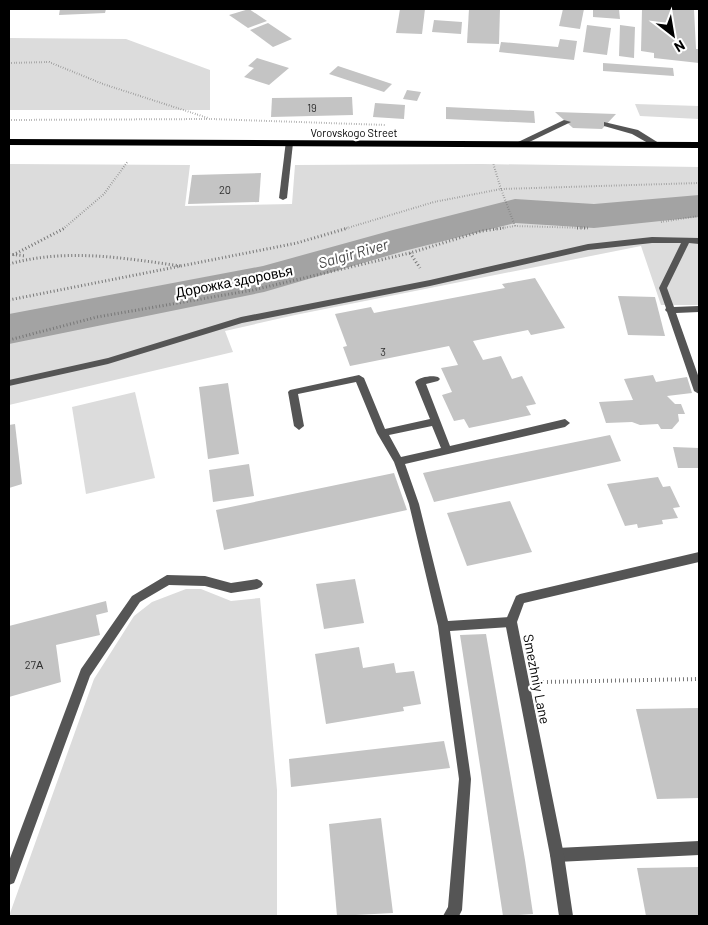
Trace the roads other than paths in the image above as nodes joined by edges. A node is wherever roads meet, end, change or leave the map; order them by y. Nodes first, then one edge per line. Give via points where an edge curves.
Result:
1 (567, 122) dead end
2 (608, 124) dead end
3 (9, 142) edge
4 (289, 143) junction
5 (520, 144) junction
6 (658, 145) junction
7 (699, 145) edge
8 (283, 198) dead end
9 (686, 241) junction
10 (699, 241) edge
11 (699, 309) edge
12 (669, 310) junction
13 (435, 379) dead end
14 (9, 383) edge
15 (699, 391) edge
16 (435, 422) junction
17 (565, 423) dead end
18 (299, 426) dead end
19 (382, 432) junction
20 (446, 449) junction
21 (399, 461) junction
22 (699, 557) edge
23 (257, 584) dead end
24 (511, 622) junction
25 (444, 626) junction
26 (699, 848) edge
27 (557, 855) junction
28 (9, 878) edge
29 (450, 916) edge
30 (566, 916) edge

1 - 5 street
2 - 6 street via 635,132
3 - 4 main road, Vorovskogo Street
4 - 5 main road, Vorovskogo Street
4 - 8 street
5 - 6 main road, Vorovskogo Street
6 - 7 main road, Vorovskogo Street
9 - 10 street
9 - 12 street via 663,288
9 - 14 street via 652,240 588,247 430,283 241,320 108,361
11 - 12 street
12 - 15 street
13 - 16 street via 420,382
16 - 19 street
16 - 20 street
17 - 20 street
18 - 19 street via 293,392 359,378
19 - 21 street
20 - 21 street
21 - 25 street via 414,504
22 - 24 street, Smezhniy Lane via 520,599
23 - 28 street via 231,588 205,581 167,580 136,600 85,673
24 - 25 street
24 - 27 street, Smezhniy Lane
25 - 29 street via 465,779 455,910
26 - 27 street
27 - 30 street, Smezhniy Lane

